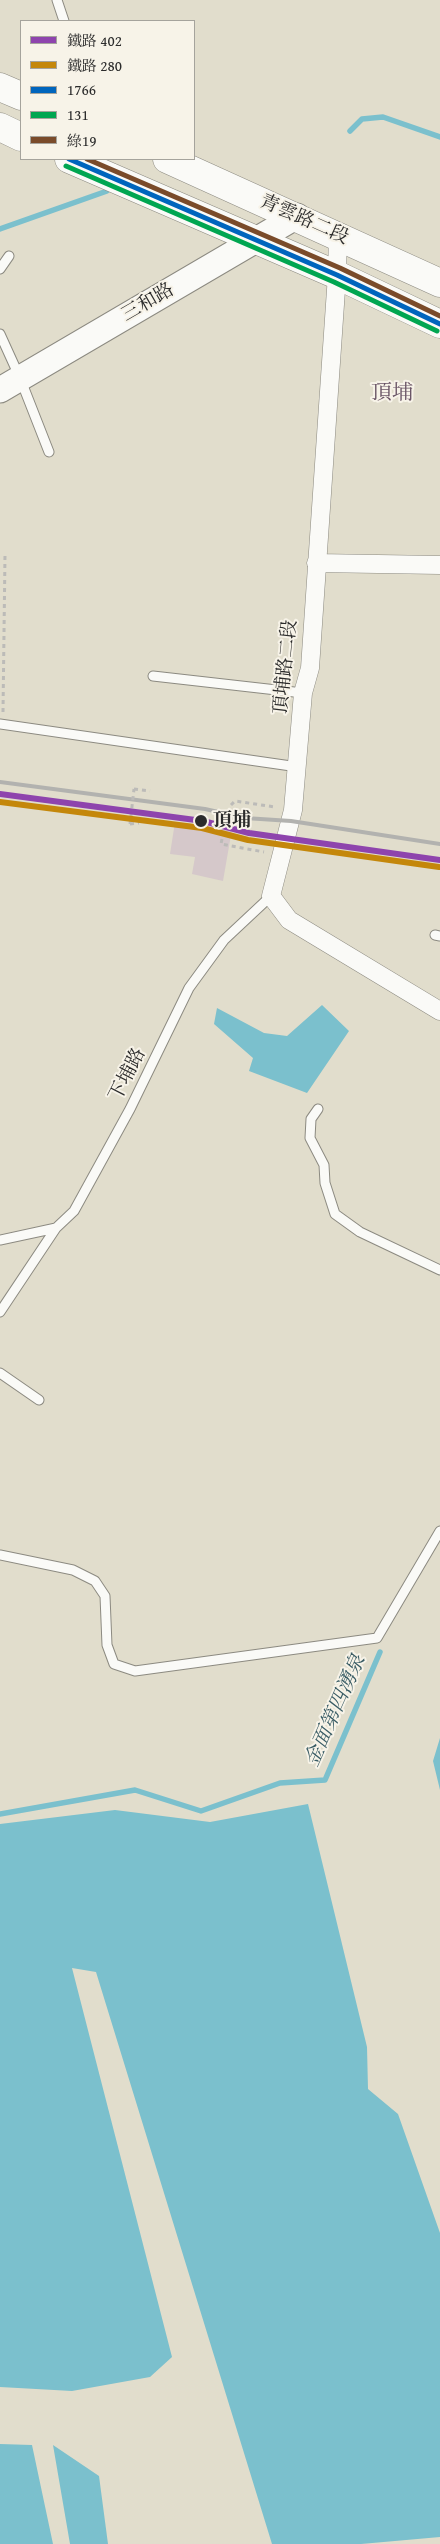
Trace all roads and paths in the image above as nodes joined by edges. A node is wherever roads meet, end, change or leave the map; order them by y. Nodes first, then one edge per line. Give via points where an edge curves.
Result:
1 (57, 0) edge
2 (64, 20) edge
3 (0, 87) edge
4 (20, 96) edge
5 (0, 127) edge
6 (20, 137) edge
7 (71, 160) edge
8 (170, 160) edge
9 (297, 216) junction
10 (338, 234) junction
11 (254, 241) junction
12 (10, 256) dead end
13 (0, 269) edge
14 (337, 275) junction
15 (440, 283) edge
16 (440, 324) edge
17 (0, 334) edge
18 (10, 384) edge
19 (48, 452) dead end
20 (5, 555) dead end
21 (316, 563) junction
22 (440, 565) edge
23 (153, 676) dead end
24 (2, 691) edge
25 (303, 694) junction
26 (2, 724) edge
27 (298, 767) junction
28 (150, 791) dead end
29 (231, 805) dead end
30 (293, 810) junction
31 (139, 823) dead end
32 (222, 839) dead end
33 (282, 855) junction
34 (271, 896) junction
35 (440, 1011) edge
36 (318, 1109) dead end
37 (56, 1228) junction
38 (0, 1240) edge
39 (440, 1270) edge
40 (0, 1312) edge
41 (0, 1373) edge
42 (39, 1400) dead end
43 (440, 1531) edge
44 (0, 1555) edge

1 - 2 lane
3 - 4 main road
5 - 6 main road
7 - 11 main road, 青雲路二段
8 - 9 main road, 青雲路二段
9 - 10 main road, 青雲路二段
9 - 11 main road, 三和路
10 - 14 street, 頂埔路二段
10 - 15 main road, 青雲路二段
11 - 14 main road, 青雲路二段
11 - 18 main road, 三和路
12 - 13 lane
14 - 16 main road, 青雲路二段
14 - 21 street, 頂埔路二段
17 - 18 lane
18 - 19 lane
20 - 24 path
21 - 22 street
21 - 25 street, 頂埔路二段 via 310,668
23 - 25 lane
24 - 26 path
25 - 27 street, 頂埔路二段
26 - 27 lane
27 - 30 street, 頂埔路二段
28 - 31 path, bridge via 134,789 130,824
29 - 30 path via 235,801
30 - 33 street, 頂埔路二段
32 - 33 path via 221,844
33 - 34 street, 頂埔路二段
34 - 35 street via 289,920
34 - 37 lane, 下埔路 via 224,940 189,988 130,1109 74,1211
36 - 39 lane via 311,1119 310,1138 324,1165 324,1183 335,1214 360,1232
37 - 38 lane
37 - 40 lane, 下埔路
41 - 42 lane
43 - 44 lane via 377,1638 135,1671 114,1664 107,1646 105,1596 95,1581 73,1570

